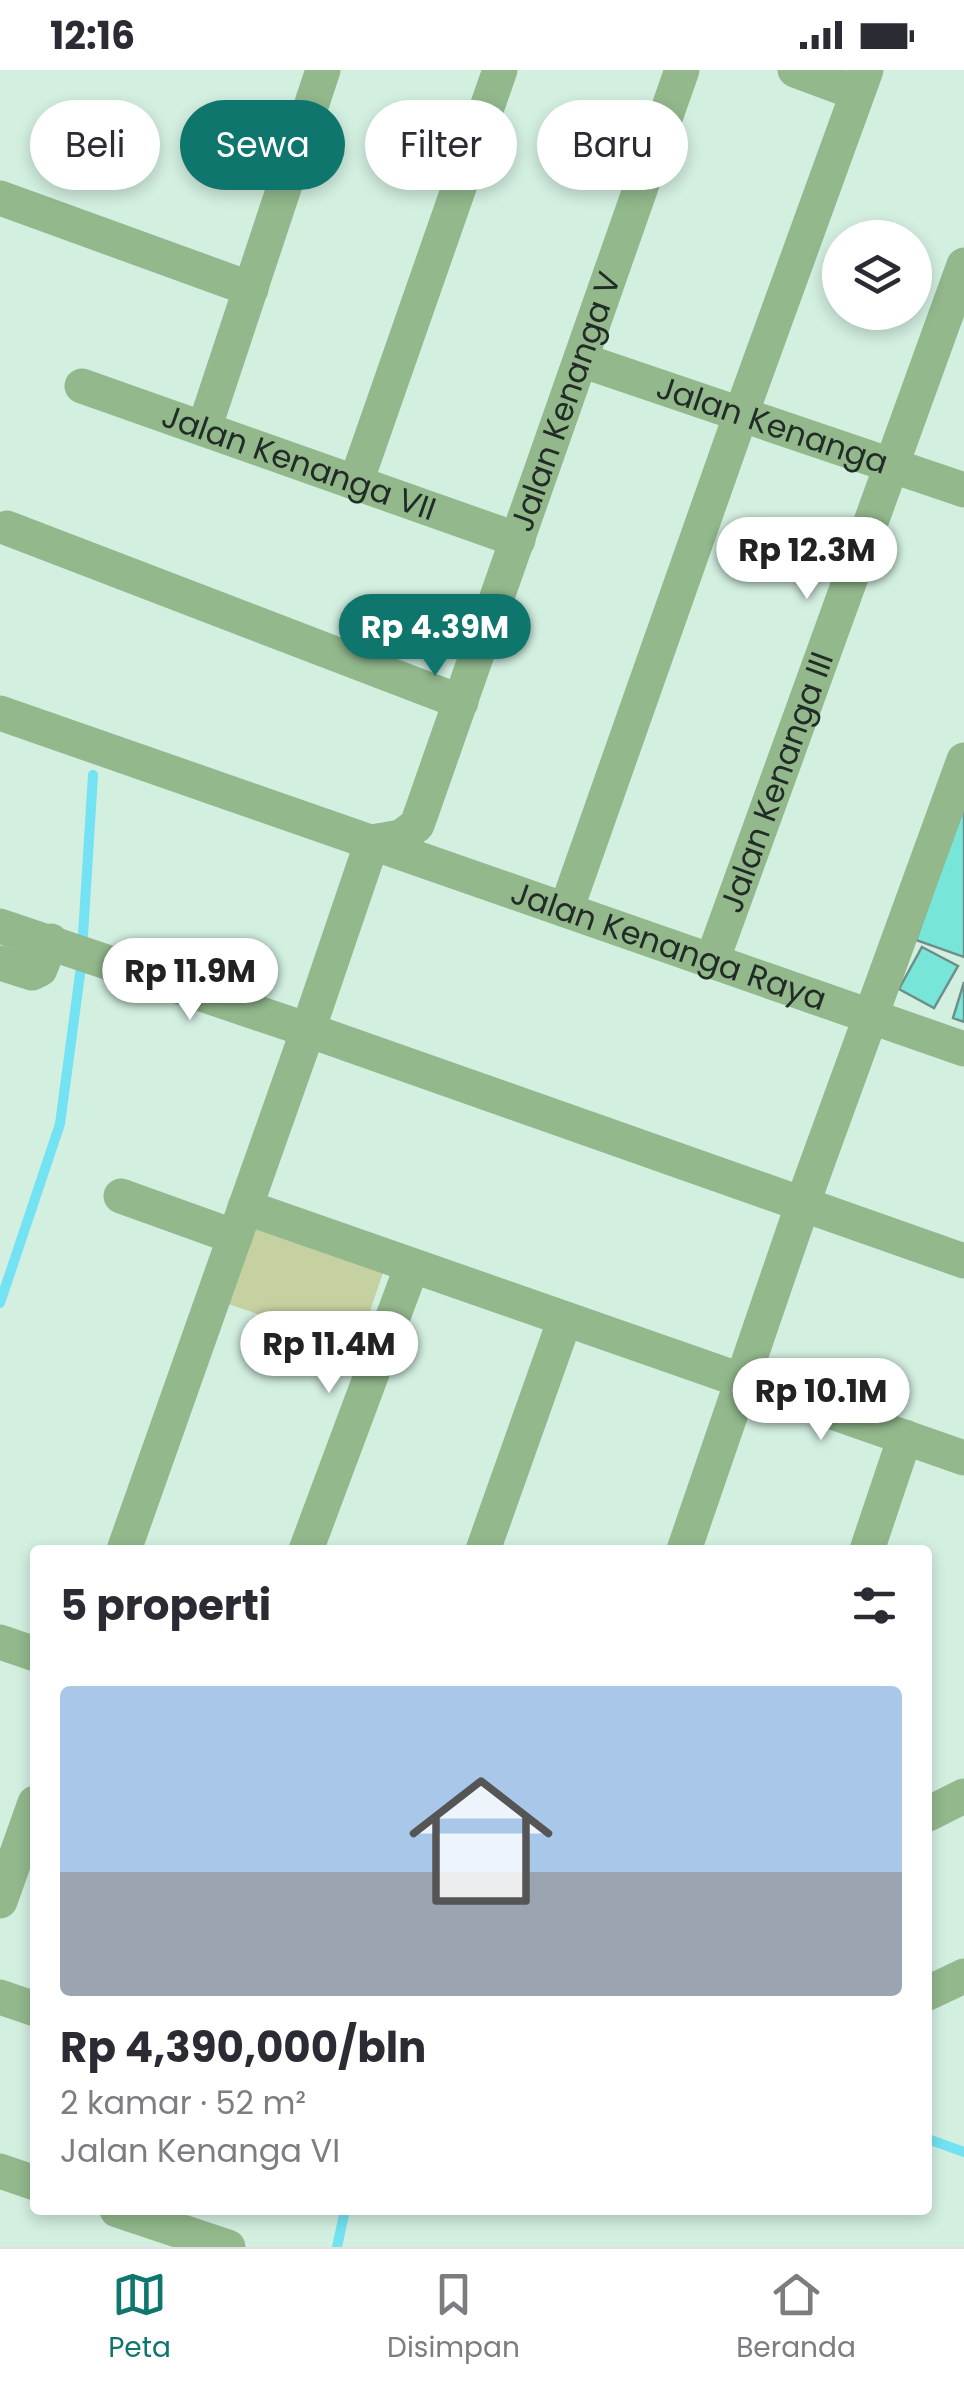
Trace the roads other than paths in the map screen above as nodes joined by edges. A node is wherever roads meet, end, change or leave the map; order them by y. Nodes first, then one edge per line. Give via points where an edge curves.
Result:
1 (323, 70) edge
2 (500, 70) edge
3 (682, 70) edge
4 (795, 70) edge
5 (861, 81) edge
6 (0, 198) edge
7 (964, 265) edge
8 (250, 289) junction
9 (581, 360) junction
10 (82, 386) dead end
11 (741, 414) junction
12 (204, 428) junction
13 (891, 466) junction
14 (356, 482) junction
15 (964, 490) edge
16 (7, 528) dead end
17 (518, 540) junction
18 (462, 702) junction
19 (0, 713) edge
20 (964, 760) edge
21 (372, 842) junction
22 (566, 910) junction
23 (0, 926) edge
24 (70, 948) junction
25 (712, 961) junction
26 (0, 963) edge
27 (871, 1017) junction
28 (308, 1030) junction
29 (964, 1049) edge
30 (121, 1196) dead end
31 (804, 1205) junction
32 (240, 1222) junction
33 (964, 1260) edge
34 (412, 1266) junction
35 (565, 1318) junction
36 (743, 1381) junction
37 (905, 1438) junction
38 (964, 1458) edge
39 (126, 1545) edge
40 (308, 1545) edge
41 (484, 1545) edge
42 (686, 1545) edge
43 (869, 1545) edge
44 (0, 1642) edge
45 (30, 1652) edge
46 (964, 1796) edge
47 (932, 1812) edge
48 (24, 1818) edge
49 (0, 1901) edge
50 (964, 1976) edge
51 (932, 1991) edge
52 (0, 1997) edge
53 (30, 2007) edge
54 (0, 2171) edge
55 (30, 2181) edge
56 (131, 2215) edge
57 (228, 2247) edge

1 - 8 street
2 - 14 street
3 - 9 street, Jalan Kenanga V
4 - 5 street
5 - 11 street
6 - 8 street
7 - 13 street, Jalan Kenanga III
8 - 12 street
9 - 11 street, Jalan Kenanga
9 - 17 street, Jalan Kenanga V
10 - 12 street, Jalan Kenanga VII
11 - 13 street, Jalan Kenanga
11 - 22 street
12 - 14 street, Jalan Kenanga VII
13 - 15 street, Jalan Kenanga
13 - 25 street, Jalan Kenanga III
14 - 17 street, Jalan Kenanga VII
16 - 18 street
17 - 18 street, Jalan Kenanga V
18 - 21 street, Jalan Kenanga V via 417,825 401,838
19 - 21 street
20 - 27 street
21 - 22 street, Jalan Kenanga Raya
21 - 28 street
22 - 25 street, Jalan Kenanga Raya
23 - 24 street
24 - 26 street via 32,973
24 - 28 street
25 - 27 street, Jalan Kenanga Raya
27 - 29 street, Jalan Kenanga Raya
27 - 31 street
28 - 31 street
28 - 32 street
30 - 32 street
31 - 33 street
31 - 36 street
32 - 34 street
32 - 39 street
34 - 35 street
34 - 40 street
35 - 36 street
35 - 41 street
36 - 37 street
36 - 42 street
37 - 38 street
37 - 43 street
44 - 45 street
46 - 47 street
48 - 49 street
50 - 51 street
52 - 53 street
54 - 55 street
56 - 57 street

